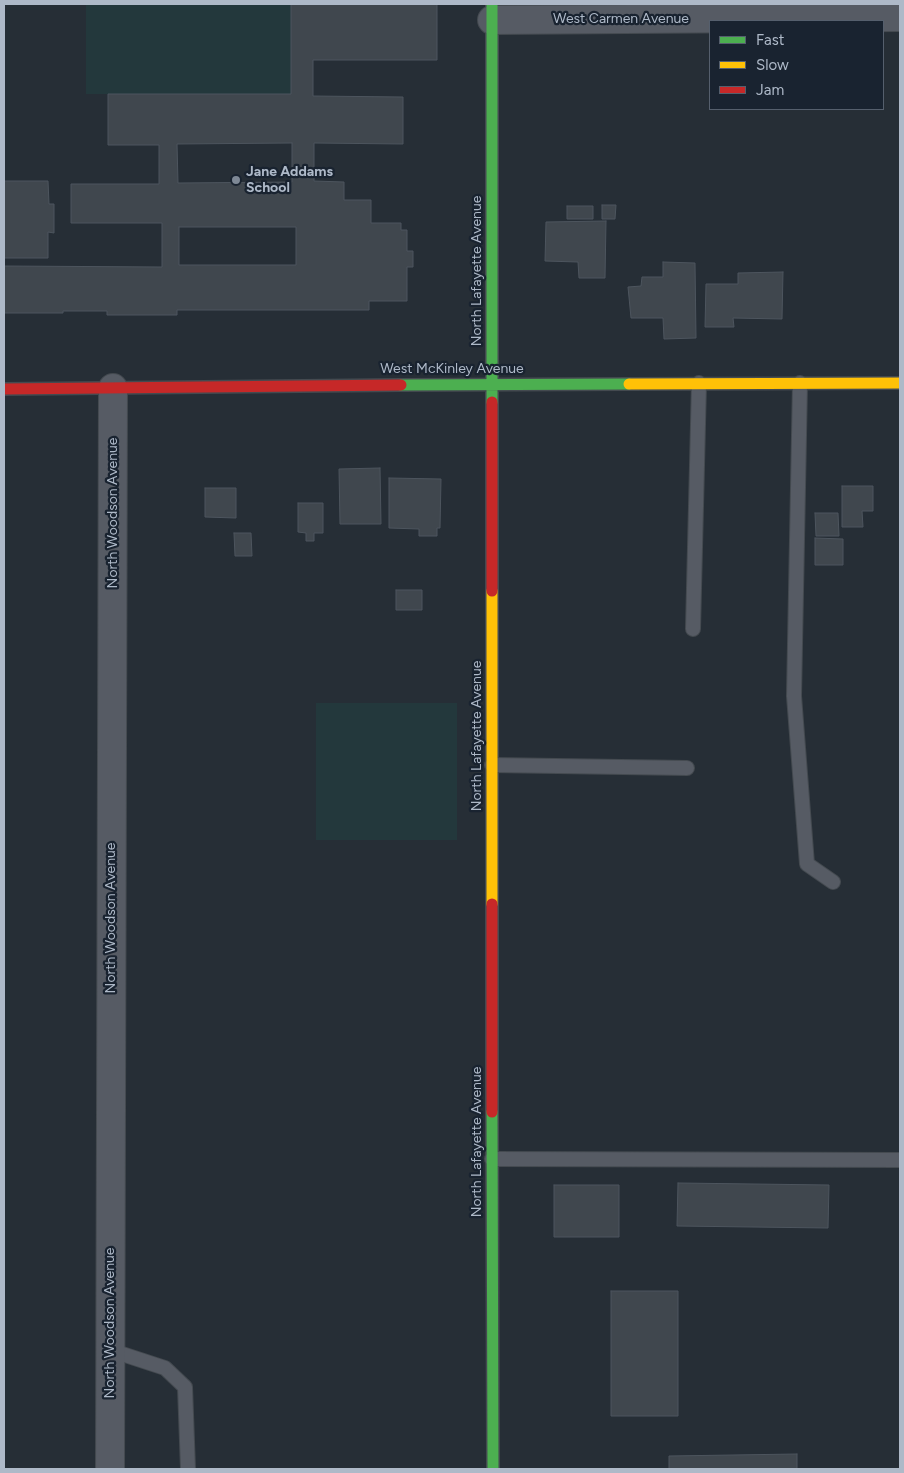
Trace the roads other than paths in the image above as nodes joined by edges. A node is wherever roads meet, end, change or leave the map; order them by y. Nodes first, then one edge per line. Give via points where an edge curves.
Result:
1 (492, 12) edge
2 (900, 18) edge
3 (699, 383) junction
4 (800, 383) junction
5 (900, 383) edge
6 (492, 384) junction
7 (113, 388) junction
8 (4, 389) edge
9 (693, 629) dead end
10 (492, 765) junction
11 (687, 768) dead end
12 (833, 882) dead end
13 (492, 1159) junction
14 (900, 1160) edge
15 (110, 1350) junction
16 (110, 1459) edge
17 (188, 1469) edge
18 (493, 1469) edge

1 - 2 street, West Carmen Avenue
1 - 6 street, North Lafayette Avenue
3 - 4 street, West McKinley Avenue
3 - 6 street, West McKinley Avenue
3 - 9 lane
4 - 5 street, West McKinley Avenue
4 - 12 lane via 794,696 808,864
6 - 7 street, West McKinley Avenue
6 - 10 street, North Lafayette Avenue
7 - 8 street, West McKinley Avenue
7 - 15 street, North Woodson Avenue
10 - 11 lane
10 - 13 street, North Lafayette Avenue
13 - 14 lane
13 - 18 street, North Lafayette Avenue
15 - 16 street, North Woodson Avenue
15 - 17 lane via 165,1368 185,1387

